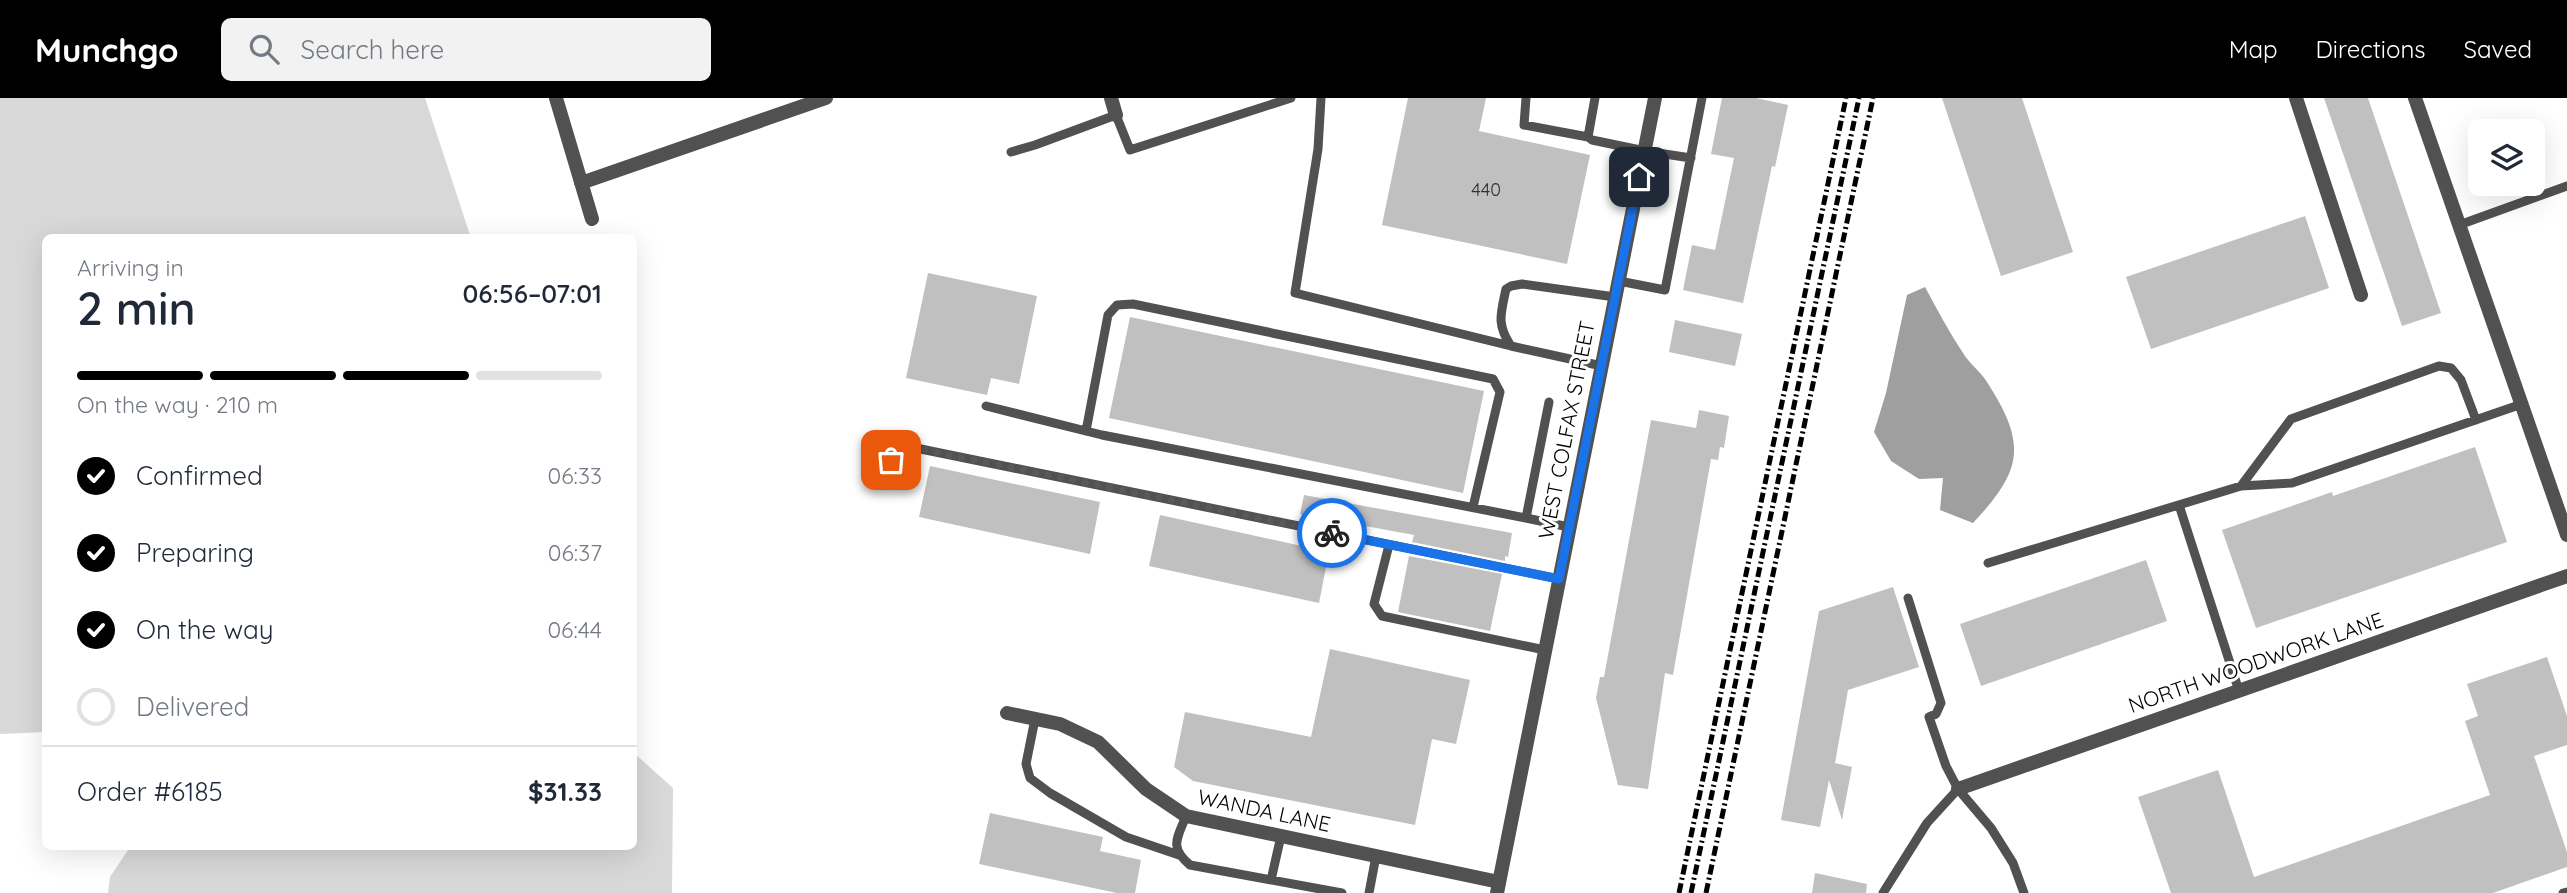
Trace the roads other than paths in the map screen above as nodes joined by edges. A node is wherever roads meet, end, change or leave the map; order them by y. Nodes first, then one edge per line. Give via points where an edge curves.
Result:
1 (556, 98) edge
2 (826, 98) edge
3 (1111, 98) edge
4 (1291, 98) edge
5 (1321, 98) edge
6 (1526, 98) edge
7 (1595, 98) edge
8 (1655, 98) edge
9 (1702, 98) edge
10 (2296, 98) edge
11 (2415, 98) edge
12 (793, 103) edge
13 (1116, 115) junction
14 (1588, 136) junction
15 (1645, 151) junction
16 (1011, 152) dead end
17 (1691, 158) junction
18 (581, 183) junction
19 (2567, 186) edge
20 (592, 219) dead end
21 (2459, 225) junction
22 (1619, 281) junction
23 (2361, 295) dead end
24 (1615, 297) junction
25 (1511, 346) junction
26 (1602, 366) junction
27 (1549, 402) dead end
28 (2522, 404) junction
29 (986, 406) dead end
30 (2476, 420) junction
31 (1086, 431) junction
32 (891, 460) dead end
33 (2241, 486) junction
34 (2179, 505) junction
35 (1473, 507) junction
36 (1526, 518) junction
37 (1569, 527) junction
38 (2567, 535) edge
39 (1389, 545) junction
40 (1987, 563) dead end
41 (2567, 576) edge
42 (1559, 579) junction
43 (1908, 598) dead end
44 (1545, 650) junction
45 (2239, 691) junction
46 (1007, 713) dead end
47 (1035, 719) junction
48 (1958, 789) junction
49 (1186, 816) junction
50 (1281, 836) junction
51 (1179, 855) junction
52 (1376, 856) junction
53 (1271, 880) junction
54 (1498, 888) edge
55 (1342, 893) edge
56 (1368, 893) edge
57 (1883, 893) edge
58 (2024, 893) edge

1 - 18 street
2 - 12 street
3 - 13 street
4 - 13 lane via 1130,150
5 - 25 lane via 1318,149 1295,293
6 - 14 lane via 1524,125
7 - 14 lane
8 - 15 street, WEST COLFAX STREET
9 - 17 lane
10 - 23 street
11 - 21 street
12 - 18 street
13 - 16 lane
14 - 15 lane
15 - 17 lane
15 - 22 street, WEST COLFAX STREET
17 - 22 lane via 1665,290
18 - 20 street
19 - 21 lane
21 - 28 street
22 - 24 street, WEST COLFAX STREET
24 - 25 lane via 1511,285 1506,289 1500,320
24 - 26 street, WEST COLFAX STREET
25 - 26 lane
26 - 37 street, WEST COLFAX STREET
27 - 36 lane
28 - 30 lane
28 - 38 street
29 - 31 lane
30 - 33 lane via 2292,483
30 - 33 lane via 2461,380 2451,368 2440,366 2291,419
31 - 35 lane
31 - 35 lane via 1108,315 1117,305 1133,304 1493,379 1500,392
32 - 39 lane via 911,447
33 - 34 lane
34 - 40 lane
34 - 45 lane
35 - 36 lane
36 - 37 lane
37 - 42 street, WEST COLFAX STREET
39 - 42 lane
39 - 44 lane via 1374,604 1382,616
41 - 45 street, NORTH WOODWORK LANE
42 - 44 street, WEST COLFAX STREET
43 - 48 lane via 1941,703 1936,714 1929,716
44 - 54 street, WEST COLFAX STREET
45 - 48 street, NORTH WOODWORK LANE
46 - 47 street, WANDA LANE
47 - 49 street, WANDA LANE via 1060,724 1098,742 1146,789
47 - 51 lane via 1026,764 1030,778 1126,837
48 - 57 lane via 1927,823
48 - 58 lane via 1991,828 2013,863
49 - 50 street, WANDA LANE
49 - 51 lane via 1176,843
50 - 52 street, WANDA LANE
50 - 53 lane
51 - 53 lane via 1191,865
52 - 54 street, WANDA LANE
52 - 56 lane
53 - 55 lane

